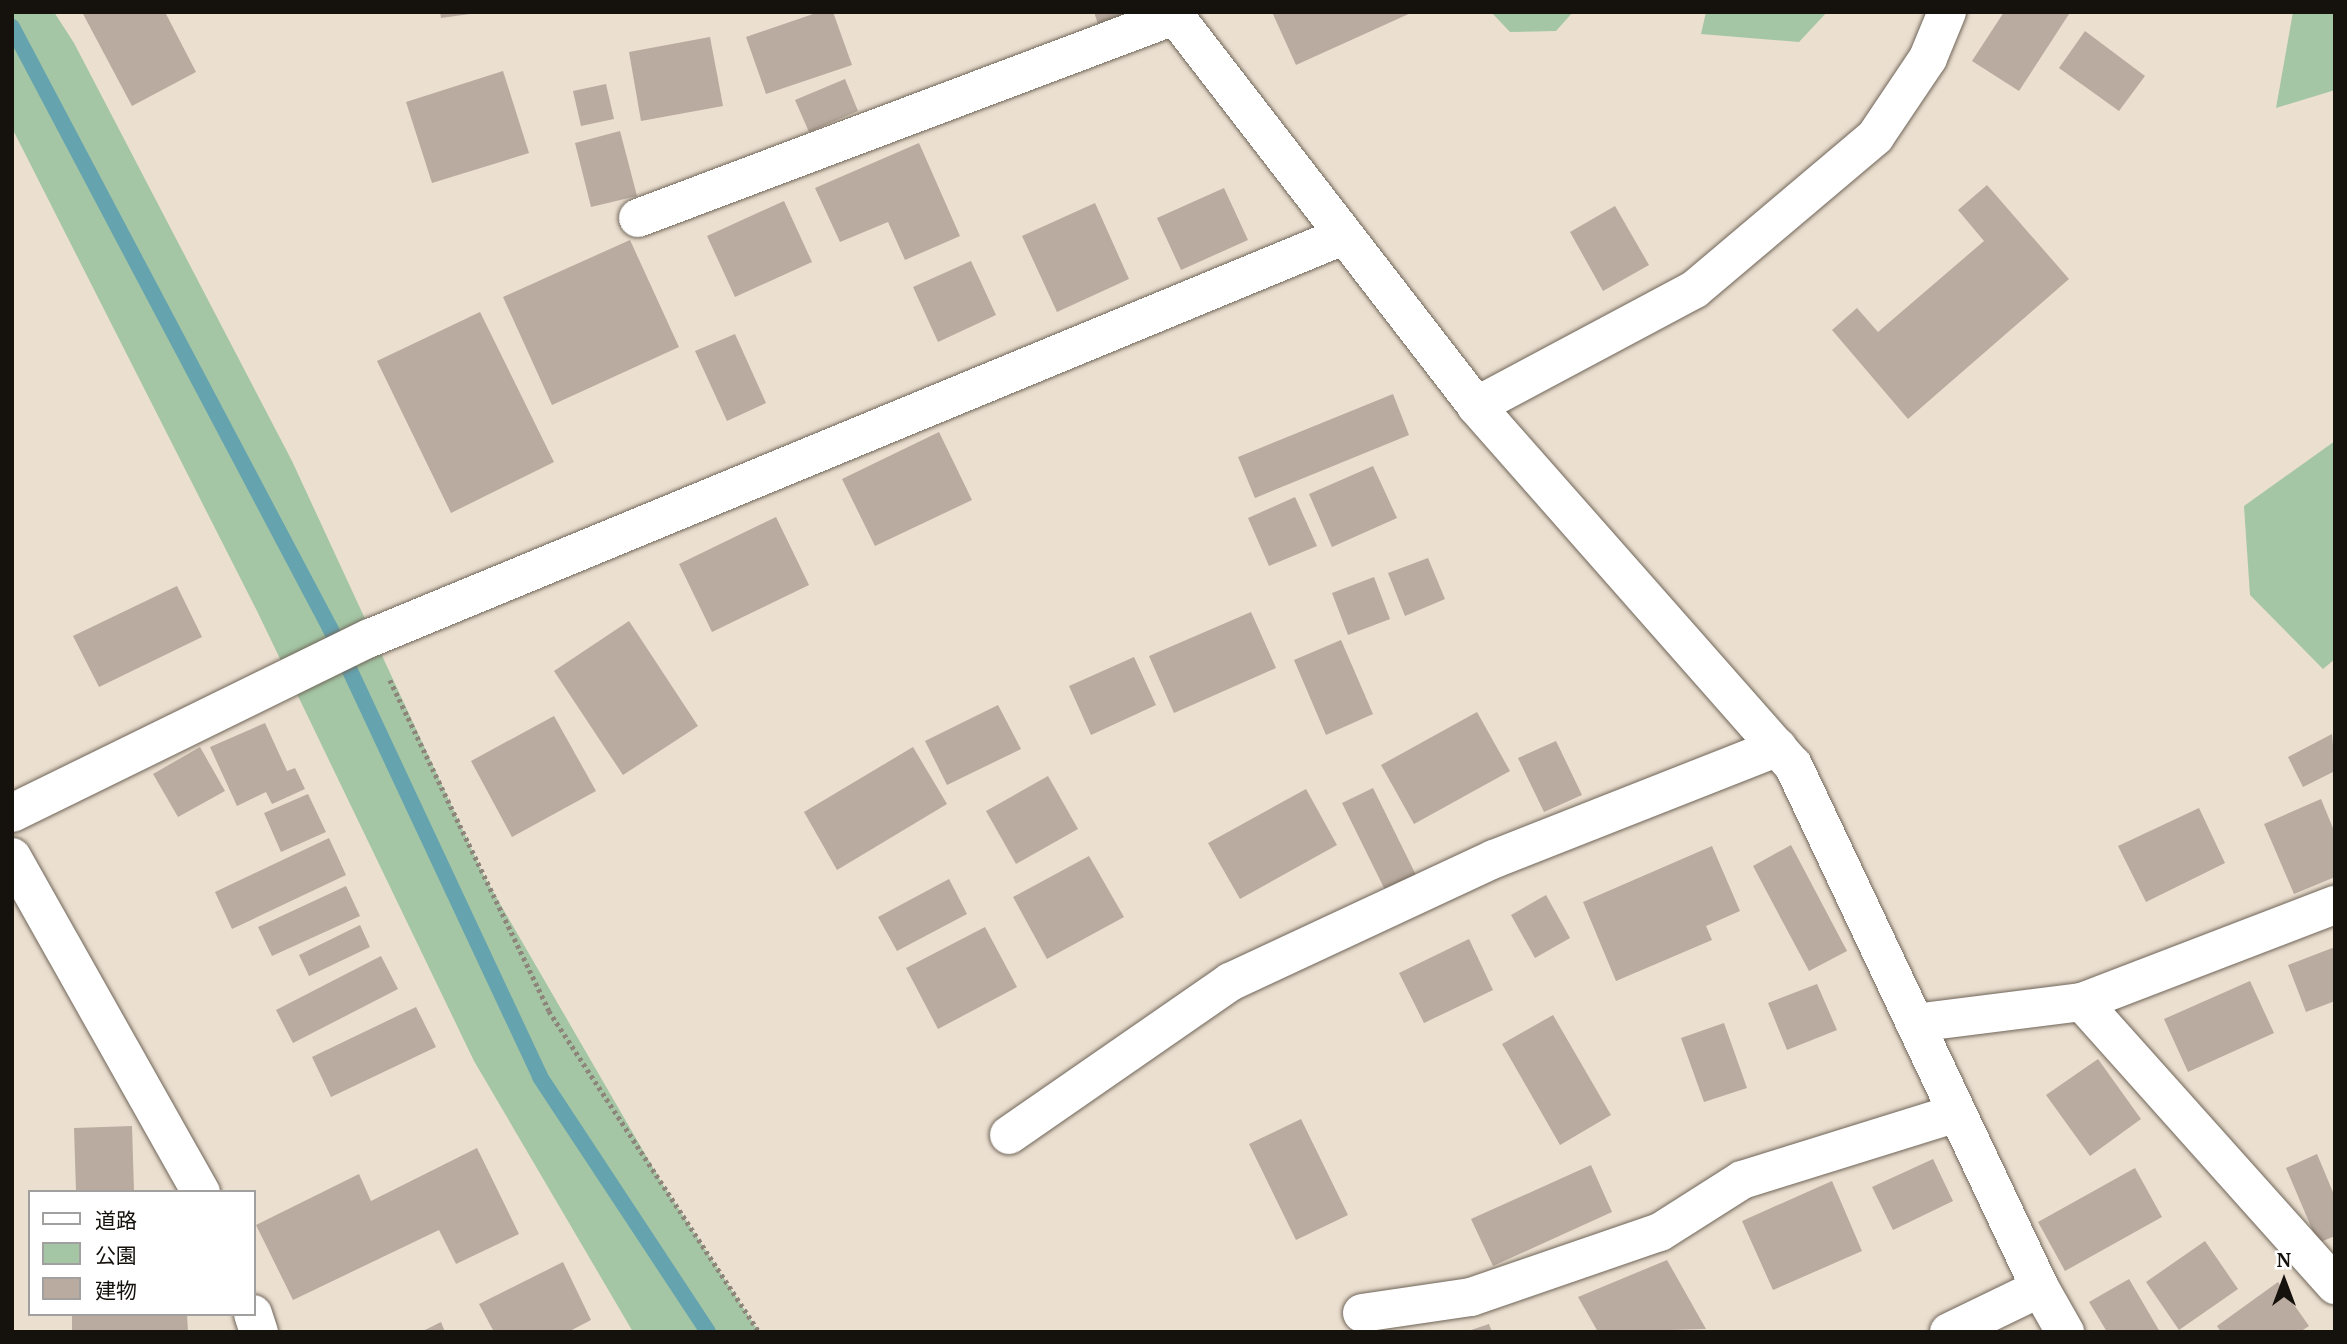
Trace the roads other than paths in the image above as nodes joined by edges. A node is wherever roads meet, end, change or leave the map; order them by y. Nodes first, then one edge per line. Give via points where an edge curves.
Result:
1 (1947, 12) edge
2 (1173, 14) edge
3 (638, 218) dead end
4 (1343, 236) junction
5 (1476, 406) junction
6 (1778, 747) junction
7 (12, 813) edge
8 (12, 857) edge
9 (2335, 905) edge
10 (2082, 1003) junction
11 (1915, 1023) junction
12 (1957, 1113) junction
13 (1009, 1135) dead end
14 (200, 1190) edge
15 (2335, 1286) edge
16 (2040, 1288) junction
17 (1362, 1312) dead end
18 (1949, 1332) edge
19 (2065, 1332) edge

1 - 5 street via 1928,58 1875,136 1695,289
2 - 3 street
2 - 4 street
4 - 5 street
4 - 7 street via 370,638
5 - 6 street
6 - 11 street via 1793,765
6 - 13 street via 1494,859 1230,982
8 - 14 street
9 - 10 street
10 - 11 street
10 - 15 street
11 - 12 street
12 - 16 street
12 - 17 street via 1742,1180 1660,1232 1471,1297
16 - 18 street
16 - 19 street

